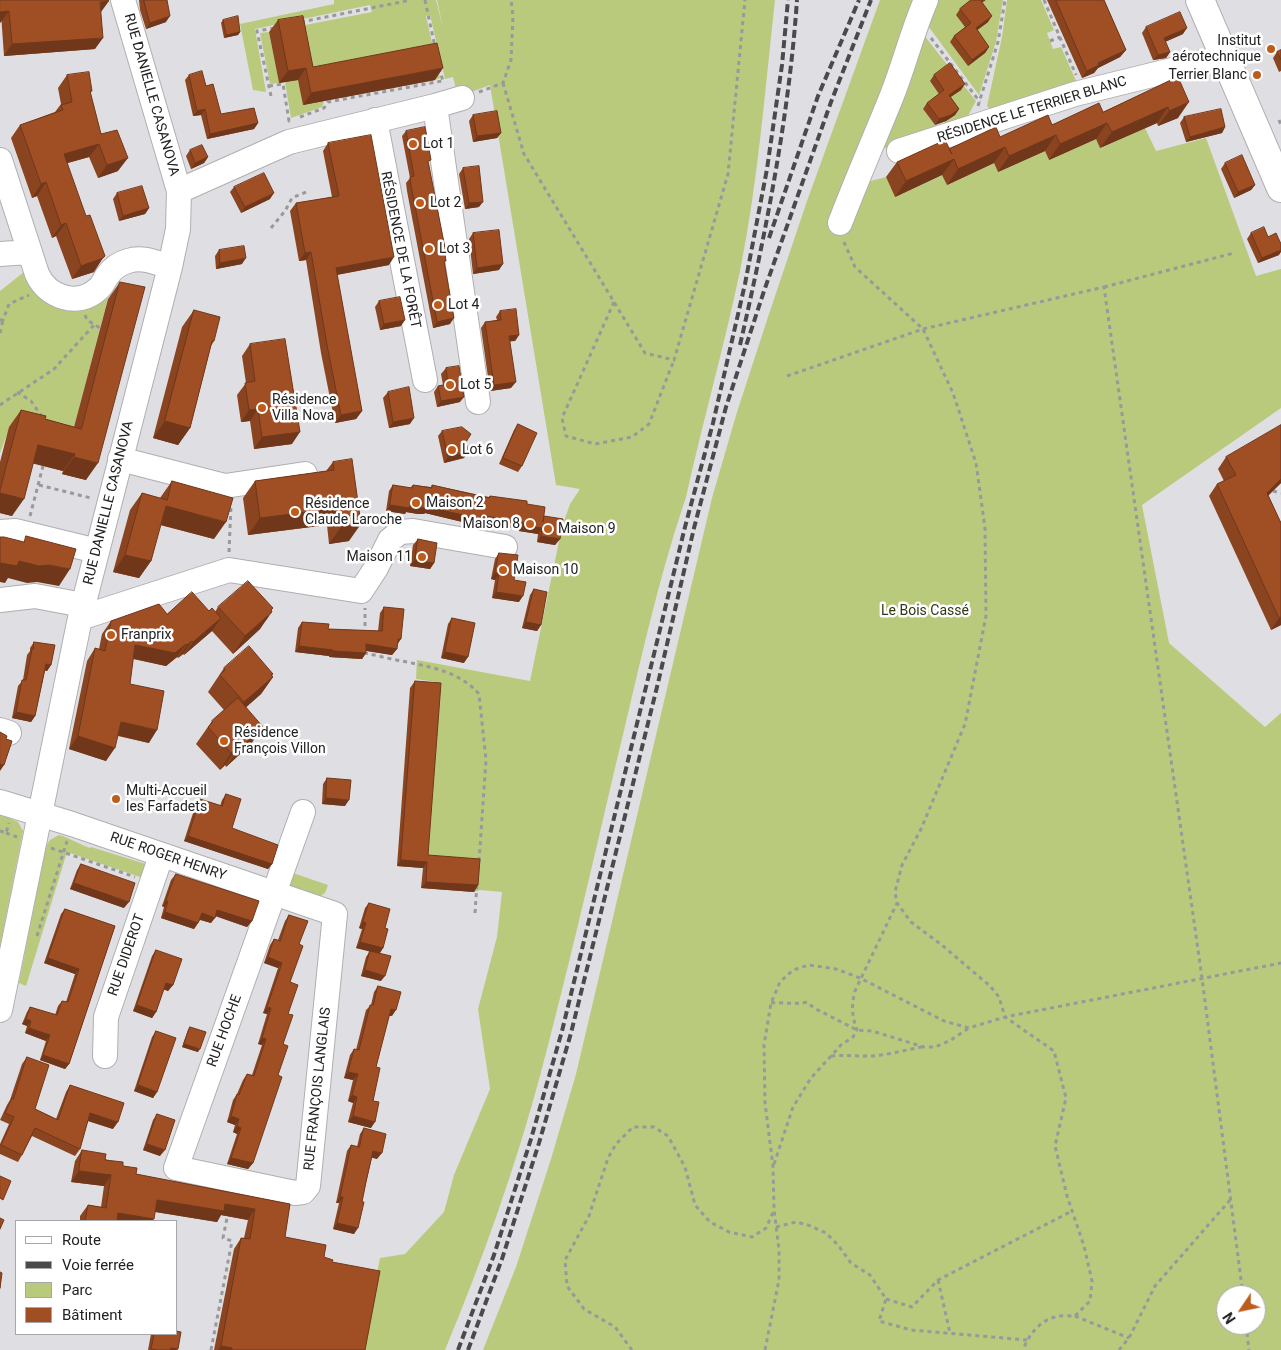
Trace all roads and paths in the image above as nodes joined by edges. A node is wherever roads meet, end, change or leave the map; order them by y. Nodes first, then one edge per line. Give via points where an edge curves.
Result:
1 (123, 0) edge
2 (411, 0) edge
3 (425, 0) edge
4 (511, 0) edge
5 (745, 0) edge
6 (1005, 0) edge
7 (1044, 0) edge
8 (1200, 0) edge
9 (1211, 0) edge
10 (922, 10) edge
11 (295, 24) edge
12 (276, 27) edge
13 (1060, 37) junction
14 (1050, 41) dead end
15 (436, 53) edge
16 (1225, 57) junction
17 (438, 62) edge
18 (442, 81) junction
19 (503, 83) junction
20 (268, 86) junction
21 (1083, 92) junction
22 (271, 96) dead end
23 (460, 99) junction
24 (980, 102) junction
25 (435, 106) junction
26 (375, 120) junction
27 (1279, 120) dead end
28 (1281, 125) edge
29 (968, 129) junction
30 (899, 151) dead end
31 (1281, 152) edge
32 (0, 160) edge
33 (1281, 188) edge
34 (179, 190) junction
35 (306, 192) dead end
36 (840, 223) joint
37 (271, 228) dead end
38 (30, 252) junction
39 (1234, 253) dead end
40 (0, 254) edge
41 (170, 267) junction
42 (1104, 287) junction
43 (48, 289) junction
44 (614, 302) junction
45 (2, 320) edge
46 (94, 325) dead end
47 (923, 329) junction
48 (0, 333) edge
49 (674, 360) junction
50 (787, 376) dead end
51 (425, 380) dead end
52 (17, 392) junction
53 (478, 402) dead end
54 (0, 405) edge
55 (45, 424) edge
56 (120, 459) junction
57 (43, 466) edge
58 (304, 474) edge
59 (39, 485) junction
60 (231, 485) junction
61 (1273, 491) edge
62 (1281, 493) edge
63 (109, 502) junction
64 (0, 532) edge
65 (25, 534) junction
66 (505, 547) dead end
67 (97, 551) junction
68 (229, 570) junction
69 (361, 591) junction
70 (0, 600) edge
71 (81, 612) junction
72 (364, 636) edge
73 (364, 644) edge
74 (0, 802) edge
75 (302, 812) dead end
76 (40, 815) junction
77 (72, 824) junction
78 (6, 834) dead end
79 (34, 845) junction
80 (64, 853) junction
81 (159, 862) junction
82 (479, 865) edge
83 (478, 875) edge
84 (274, 894) junction
85 (897, 903) junction
86 (475, 913) dead end
87 (335, 914) joint
88 (34, 945) dead end
89 (1281, 963) edge
90 (860, 978) junction
91 (1202, 978) junction
92 (772, 1003) junction
93 (0, 1010) edge
94 (1005, 1017) junction
95 (969, 1028) junction
96 (857, 1030) junction
97 (924, 1047) junction
98 (105, 1056) dead end
99 (831, 1056) junction
100 (773, 1166) junction
101 (176, 1168) joint
102 (234, 1182) junction
103 (1231, 1199) junction
104 (774, 1209) junction
105 (1072, 1212) junction
106 (776, 1227) junction
107 (938, 1280) junction
108 (1242, 1285) edge
109 (886, 1299) junction
110 (1075, 1316) junction
111 (950, 1334) junction
112 (1247, 1335) edge
113 (1129, 1338) junction
114 (1027, 1340) junction
115 (211, 1350) edge
116 (632, 1350) edge
117 (765, 1350) edge
118 (1023, 1350) edge
119 (1119, 1350) edge
120 (1249, 1350) edge

1 - 34 street, RUE DANIELLE CASANOVA
2 - 11 path
3 - 15 path
4 - 19 path via 511,60
5 - 49 path via 728,174
6 - 24 path via 998,42
7 - 13 path
8 - 16 main road
9 - 31 main road via 1230,33
10 - 24 path
10 - 36 street via 892,97
12 - 20 path via 258,31
13 - 14 path
13 - 21 path
16 - 21 street, RÉSIDENCE LE TERRIER BLANC
16 - 33 main road
17 - 18 path
18 - 20 path via 328,102 324,108 289,121 283,84
18 - 23 path via 452,79
19 - 23 path
19 - 44 path via 524,154
20 - 22 path
21 - 29 street, RÉSIDENCE LE TERRIER BLANC
23 - 25 street
24 - 29 path
25 - 26 street
25 - 53 street
26 - 34 street via 289,142
26 - 51 street, RÉSIDENCE DE LA FORÊT
27 - 28 path
29 - 30 street, RÉSIDENCE LE TERRIER BLANC
32 - 38 street
34 - 41 street, RUE DANIELLE CASANOVA via 178,229
35 - 37 path via 292,198
36 - 47 path via 845,247 855,267
38 - 40 street
38 - 43 street via 39,278
39 - 42 path
41 - 43 street via 147,260 132,260 114,269 100,288 86,296 66,298
41 - 56 street, RUE DANIELLE CASANOVA
42 - 47 path
42 - 91 path
43 - 45 path via 9,304
44 - 49 path via 646,353
44 - 49 path via 562,418 566,436 596,444 632,437 649,424
45 - 48 path
46 - 52 path via 54,368
47 - 50 path
47 - 85 path via 953,393 976,463 985,528 986,616 965,724 921,829 902,865 895,892
52 - 54 path
52 - 55 path via 31,401
56 - 60 street
56 - 63 street, RUE DANIELLE CASANOVA
57 - 59 path
58 - 60 street
59 - 63 path
59 - 65 path
60 - 68 path
61 - 62 path
63 - 67 street, RUE DANIELLE CASANOVA
64 - 65 street
65 - 67 street
66 - 69 street via 413,531 400,532 390,540
67 - 71 street, RUE DANIELLE CASANOVA
68 - 69 street
68 - 71 street
69 - 72 path via 366,610
70 - 71 street via 35,596
71 - 76 street, RUE DANIELLE CASANOVA via 79,664
73 - 82 path via 364,653 442,670 459,677 479,694 486,760
74 - 76 street, RUE ROGER HENRY
75 - 84 street, RUE HOCHE
76 - 77 street, RUE ROGER HENRY
76 - 79 street, RUE DANIELLE CASANOVA
77 - 80 path
77 - 81 street, RUE ROGER HENRY
78 - 79 path
79 - 80 path
79 - 93 street, RUE DANIELLE CASANOVA
80 - 81 path via 140,879
80 - 88 path
81 - 84 street, RUE ROGER HENRY
81 - 98 street, RUE DIDEROT via 106,1017
83 - 86 path
84 - 87 street, RUE ROGER HENRY
84 - 101 street, RUE HOCHE
85 - 90 path
85 - 94 path via 911,922 990,986 1000,997
87 - 102 street, RUE FRANÇOIS LANGLAIS via 308,1186 303,1192 295,1193
89 - 91 path
90 - 92 path via 809,964 793,970 780,982
90 - 95 path via 944,1021
90 - 96 path via 852,1004
91 - 94 path
91 - 103 path
92 - 96 path via 791,1005 807,1002
92 - 100 path via 764,1045 765,1103
94 - 95 path
94 - 105 path via 1054,1051 1066,1098 1055,1146
95 - 97 path via 935,1047
96 - 97 path via 872,1031
96 - 99 path
97 - 99 path via 867,1056
99 - 100 path via 811,1078 793,1108
100 - 104 path
101 - 102 street, RUE FRANÇOIS LANGLAIS
102 - 115 path via 223,1238 232,1241
103 - 108 path
103 - 113 path via 1155,1286
104 - 106 path
104 - 116 path via 766,1228 752,1237 729,1232 710,1222 695,1205 685,1167 668,1136 654,1126 633,1127 616,1144 608,1158 589,1216 565,1260 566,1286 584,1309 616,1327
105 - 107 path
105 - 110 path via 1092,1281 1090,1301
106 - 109 path via 796,1222 826,1233 851,1263 870,1275
106 - 117 path via 779,1280
107 - 109 path via 912,1307
107 - 111 path
109 - 111 path via 880,1321 912,1330
110 - 113 path
110 - 114 path via 1054,1317 1035,1329
111 - 114 path
112 - 120 path
113 - 119 path
114 - 118 path

